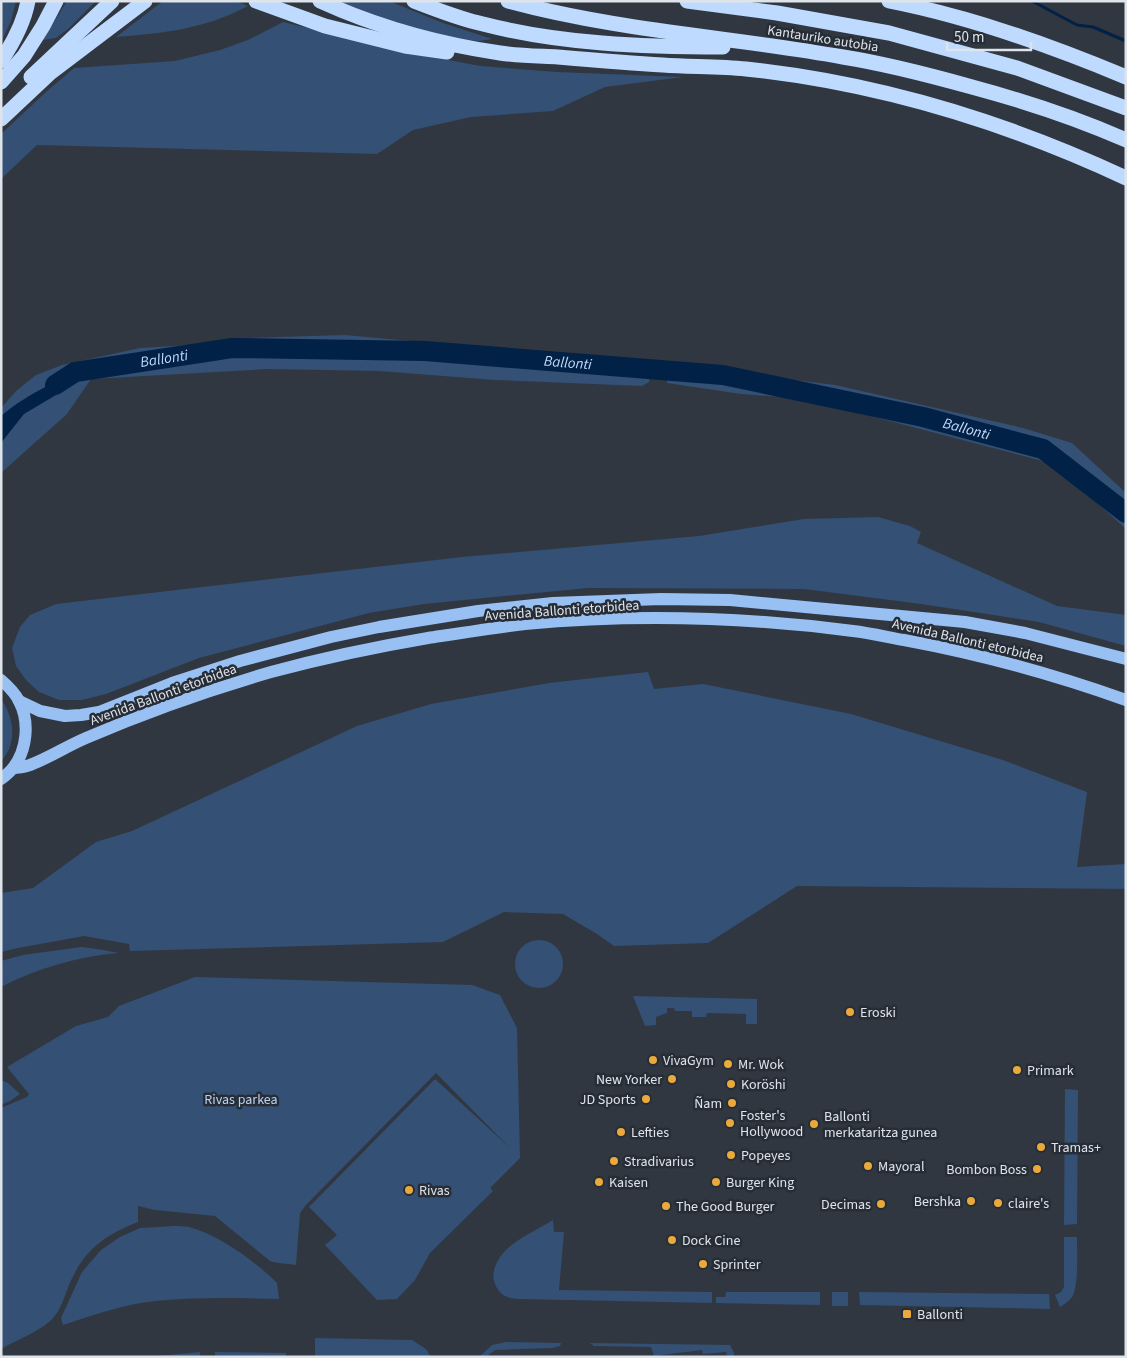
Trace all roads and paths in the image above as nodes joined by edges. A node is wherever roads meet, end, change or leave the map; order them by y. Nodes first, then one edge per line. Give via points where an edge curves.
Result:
1 (28, 1) edge
2 (56, 1) edge
3 (112, 1) edge
4 (145, 1) edge
5 (256, 1) edge
6 (320, 1) edge
7 (414, 1) edge
8 (508, 1) edge
9 (687, 1) edge
10 (889, 1) edge
11 (782, 47) junction
12 (501, 53) junction
13 (1, 61) edge
14 (1126, 77) edge
15 (1, 82) edge
16 (1, 105) edge
17 (1126, 108) edge
18 (1, 118) edge
19 (1126, 140) edge
20 (1126, 178) edge
21 (1126, 659) edge
22 (1, 680) edge
23 (1126, 700) edge
24 (19, 701) junction
25 (13, 768) junction
26 (1, 779) edge

1 - 13 highway via 10,48
2 - 15 highway via 24,56
3 - 16 highway
4 - 18 highway via 50,73
5 - 12 highway via 325,26 405,46 483,58
6 - 12 highway via 353,16 414,35
7 - 11 highway via 482,24 570,40 662,47
8 - 11 highway, Kantauriko autobia via 619,25
9 - 17 highway via 889,33 1017,68
10 - 14 highway via 988,26
11 - 19 highway, Kantauriko autobia via 929,75 1048,110
12 - 20 highway via 744,69 821,80 894,95 970,116 1045,143
21 - 24 main road, Avenida Ballonti etorbidea via 1025,633 965,622 730,600 553,603 478,611 331,638 240,661 81,716 40,711
22 - 24 main road
23 - 25 main road, Avenida Ballonti etorbidea via 1015,664 856,631 691,618 535,624 383,646 271,672 179,702 85,738 28,766
24 - 25 main road via 25,718 26,736 22,753
25 - 26 main road

